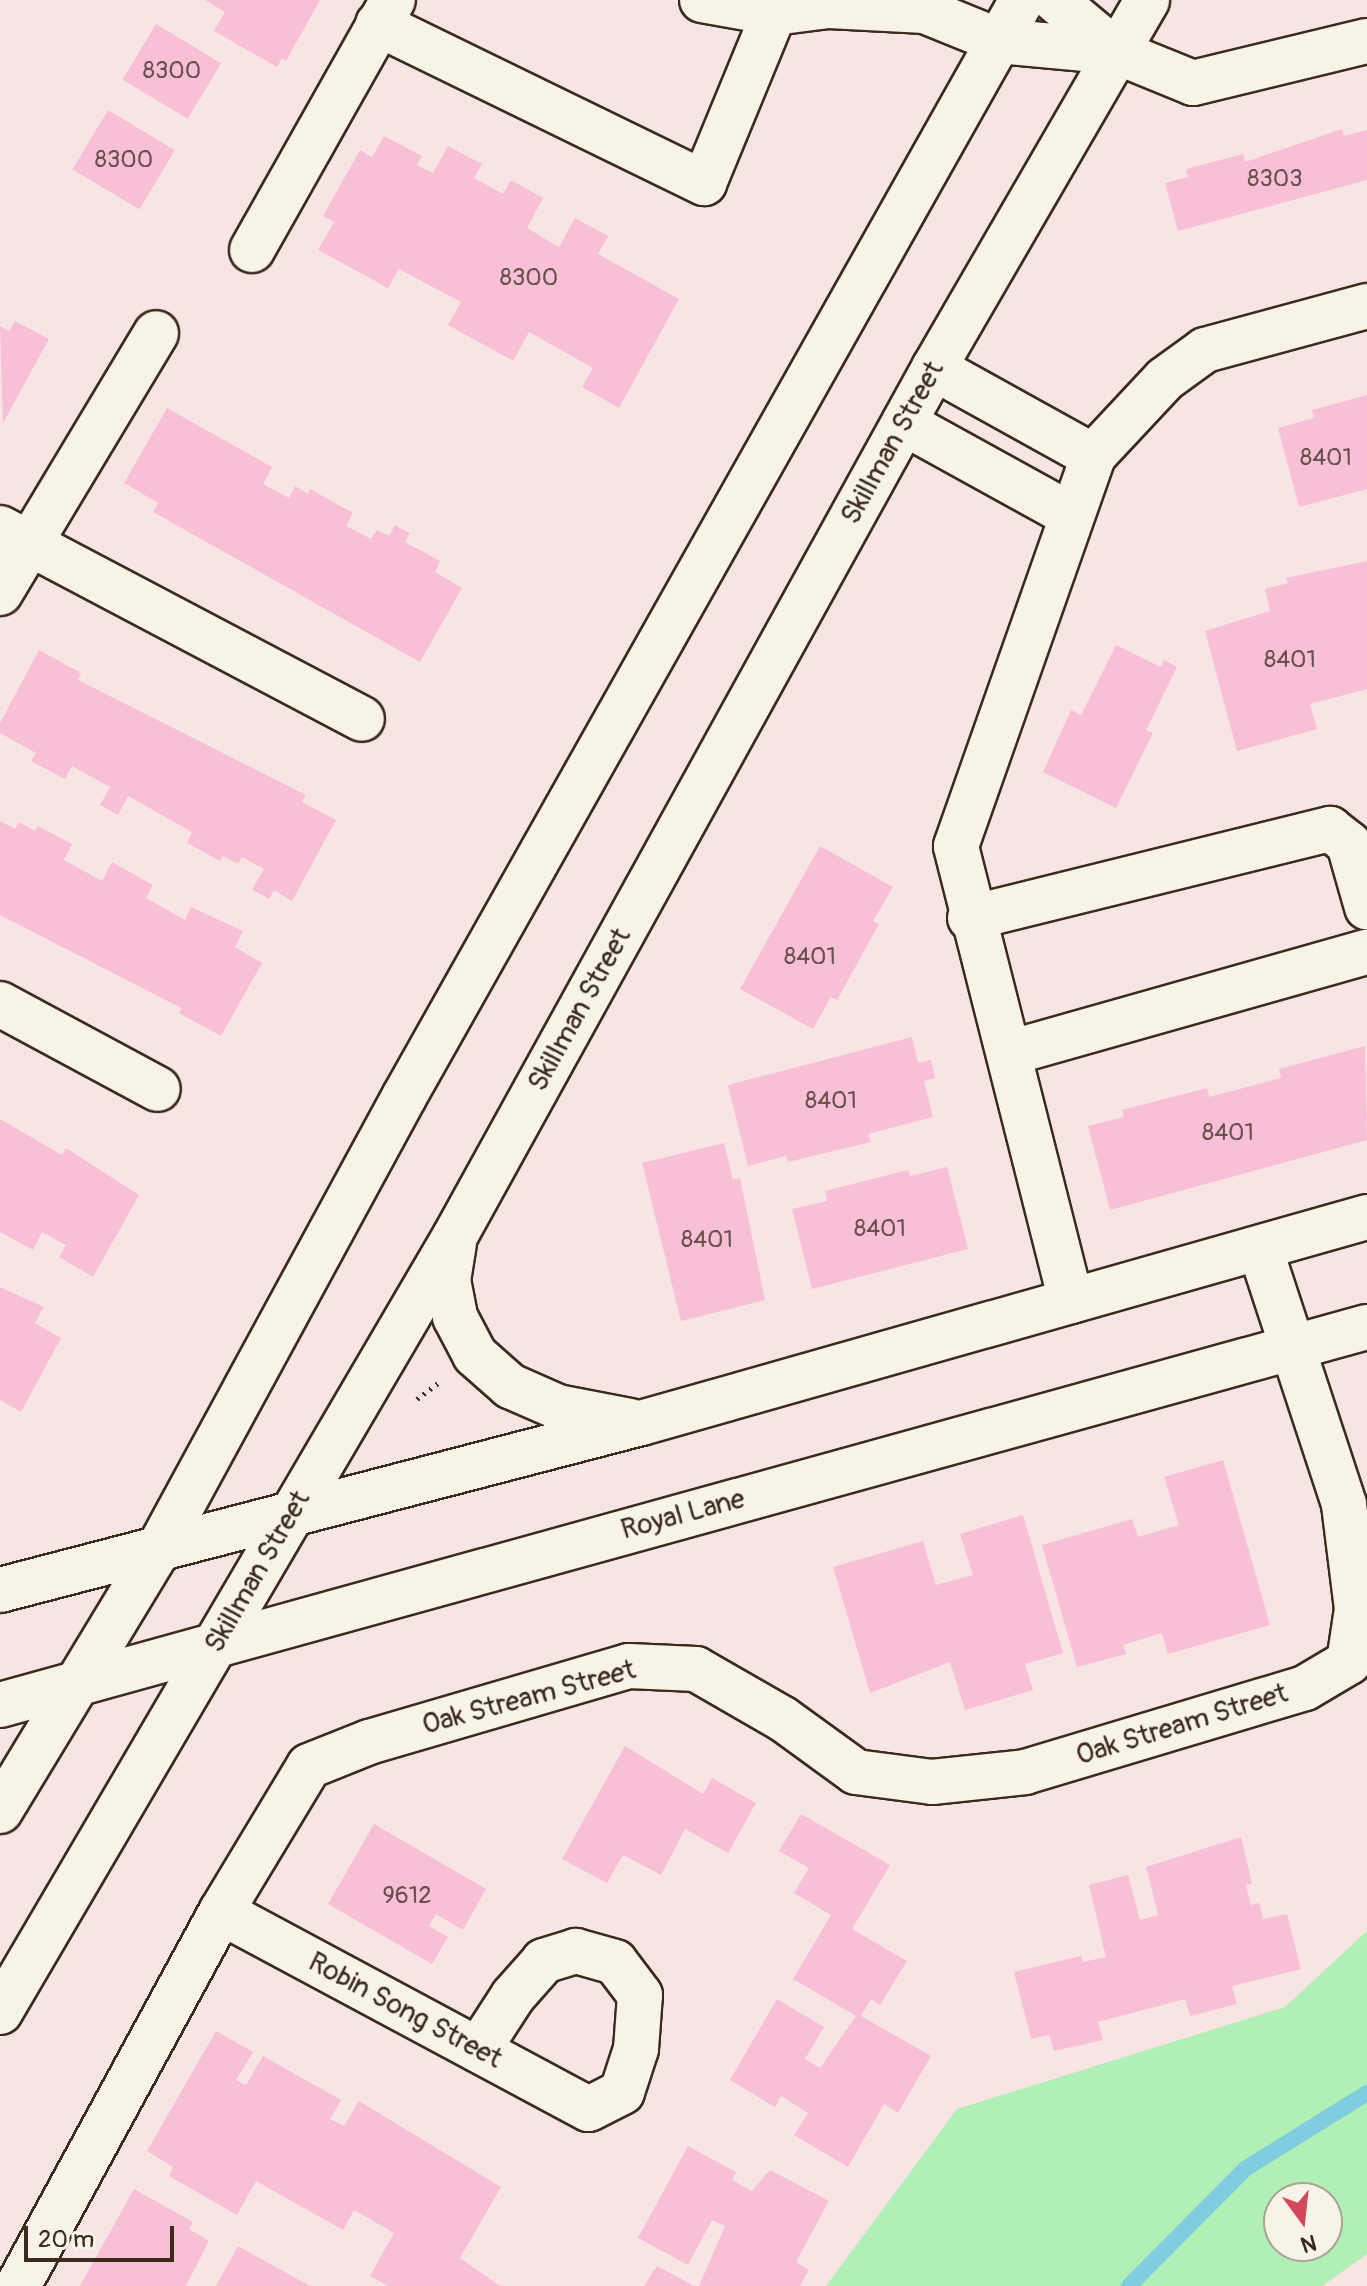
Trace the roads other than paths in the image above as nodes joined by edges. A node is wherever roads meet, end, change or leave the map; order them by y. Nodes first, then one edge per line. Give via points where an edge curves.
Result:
1 (702, 0) edge
2 (1022, 0) edge
3 (1055, 0) edge
4 (1147, 0) edge
5 (774, 6) edge
6 (386, 12) edge
7 (999, 41) junction
8 (1367, 41) edge
9 (1117, 52) junction
10 (252, 250) dead end
11 (1367, 306) edge
12 (156, 333) dead end
13 (934, 368) junction
14 (904, 423) junction
15 (1093, 456) junction
16 (1071, 515) junction
17 (13, 535) edge
18 (0, 593) edge
19 (362, 719) dead end
20 (1367, 907) edge
21 (970, 918) junction
22 (1367, 952) edge
23 (0, 1004) edge
24 (1009, 1053) junction
25 (158, 1089) dead end
26 (1367, 1217) edge
27 (454, 1238) junction
28 (1260, 1248) junction
29 (1071, 1301) junction
30 (1367, 1327) edge
31 (1289, 1348) junction
32 (641, 1423) junction
33 (292, 1513) junction
34 (159, 1548) junction
35 (0, 1590) edge
36 (217, 1645) junction
37 (74, 1686) junction
38 (0, 1705) edge
39 (0, 1811) edge
40 (221, 1912) junction
41 (0, 2012) edge
42 (478, 2050) junction
43 (18, 2286) edge

1 - 5 main road
2 - 7 main road
3 - 9 main road
4 - 9 main road, Skillman Street
5 - 6 main road via 704,183
5 - 7 main road via 925,11
6 - 10 main road
7 - 9 main road
7 - 34 main road via 396,1111
8 - 9 main road via 1193,83
9 - 13 main road, Skillman Street
11 - 15 main road via 1205,350 1165,379
12 - 17 main road
13 - 14 main road, Skillman Street
13 - 15 main road
14 - 16 main road
14 - 27 main road, Skillman Street
15 - 16 main road
16 - 21 main road via 956,846
17 - 18 main road
17 - 19 main road
20 - 21 main road via 1349,844 1330,829
21 - 24 main road
22 - 24 main road
23 - 25 main road
24 - 29 main road
26 - 28 main road
27 - 32 main road via 450,1292 455,1317 475,1355 510,1386 558,1407
27 - 33 main road, Skillman Street
28 - 29 main road
28 - 31 main road
29 - 32 main road
30 - 31 main road, Royal Lane
31 - 36 main road, Royal Lane
31 - 40 main road, Oak Stream Street via 1344,1504 1357,1609 1349,1662 1305,1688 1025,1772 932,1782 856,1772 783,1719 696,1669 629,1666 369,1742 309,1766
32 - 33 main road
33 - 34 main road
33 - 36 main road, Skillman Street
34 - 35 main road
34 - 37 main road
36 - 37 main road, Royal Lane
36 - 41 main road, Skillman Street
37 - 38 main road, Royal Lane
37 - 39 main road
40 - 42 main road, Robin Song Street
40 - 43 main road, Oak Stream Street
42 - 42 main road, Robin Song Street via 589,2109 622,2092 636,2049 640,1995 615,1962 576,1951 544,1961 513,1996

